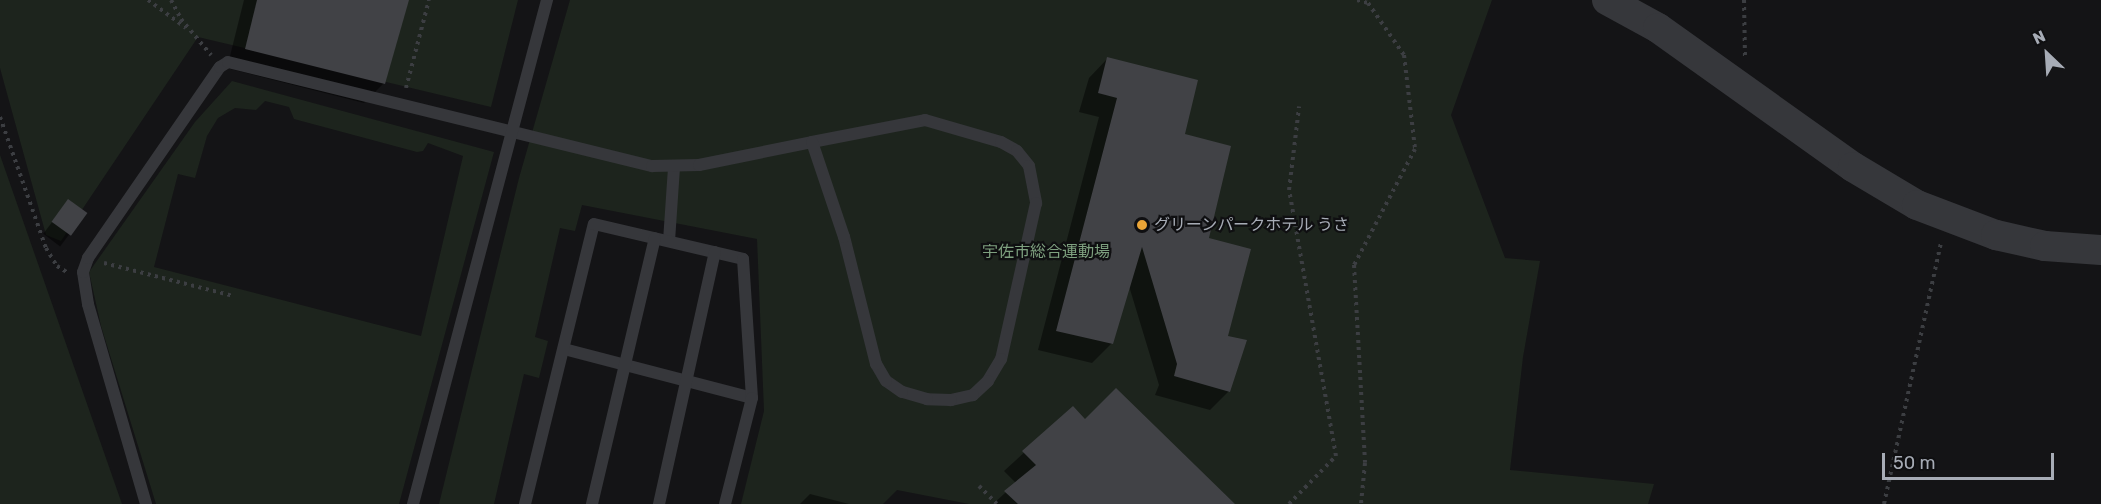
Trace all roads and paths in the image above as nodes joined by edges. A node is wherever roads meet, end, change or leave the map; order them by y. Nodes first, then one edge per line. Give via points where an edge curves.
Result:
1 (148, 0) edge
2 (171, 0) edge
3 (429, 0) edge
4 (547, 0) edge
5 (1357, 0) edge
6 (1607, 0) edge
7 (1744, 0) edge
8 (191, 31) junction
9 (220, 67) junction
10 (1746, 89) junction
11 (405, 92) dead end
12 (1299, 107) dead end
13 (0, 117) edge
14 (512, 133) junction
15 (812, 142) junction
16 (674, 168) junction
17 (1946, 218) junction
18 (655, 238) junction
19 (669, 241) junction
20 (2101, 250) edge
21 (714, 252) junction
22 (104, 263) dead end
23 (84, 279) junction
24 (233, 296) dead end
25 (564, 349) junction
26 (625, 365) junction
27 (686, 381) junction
28 (752, 399) junction
29 (979, 486) dead end
30 (146, 504) edge
31 (413, 504) edge
32 (525, 504) edge
33 (592, 504) edge
34 (659, 504) edge
35 (725, 504) edge
36 (997, 504) edge
37 (1289, 504) edge
38 (1361, 504) edge
39 (1884, 504) edge

1 - 8 path
2 - 8 path
3 - 11 path
4 - 14 lane
5 - 38 path via 1368,3 1404,55 1415,149 1354,266 1365,463
6 - 10 street via 1658,28
7 - 10 path
8 - 9 path
9 - 14 lane via 228,62 252,65
9 - 23 lane via 88,258
10 - 17 street via 1861,172
12 - 37 path via 1289,190 1336,456
13 - 23 path via 51,258 66,272
14 - 16 lane via 641,165
14 - 31 lane
15 - 15 lane via 926,120 1001,141 1017,151 1029,166 1036,203 1001,359 988,381 973,395 951,400 927,399 902,392 886,381 876,364 844,237
15 - 16 lane
16 - 19 lane
17 - 20 street via 2045,246
17 - 39 path
18 - 19 lane
18 - 25 lane via 594,224
18 - 26 lane
19 - 21 lane
21 - 27 lane
21 - 28 lane via 743,259
22 - 24 path
23 - 30 lane
25 - 26 lane
25 - 32 lane
26 - 27 lane
26 - 33 lane
27 - 28 lane
27 - 34 lane
28 - 35 lane
29 - 36 path

